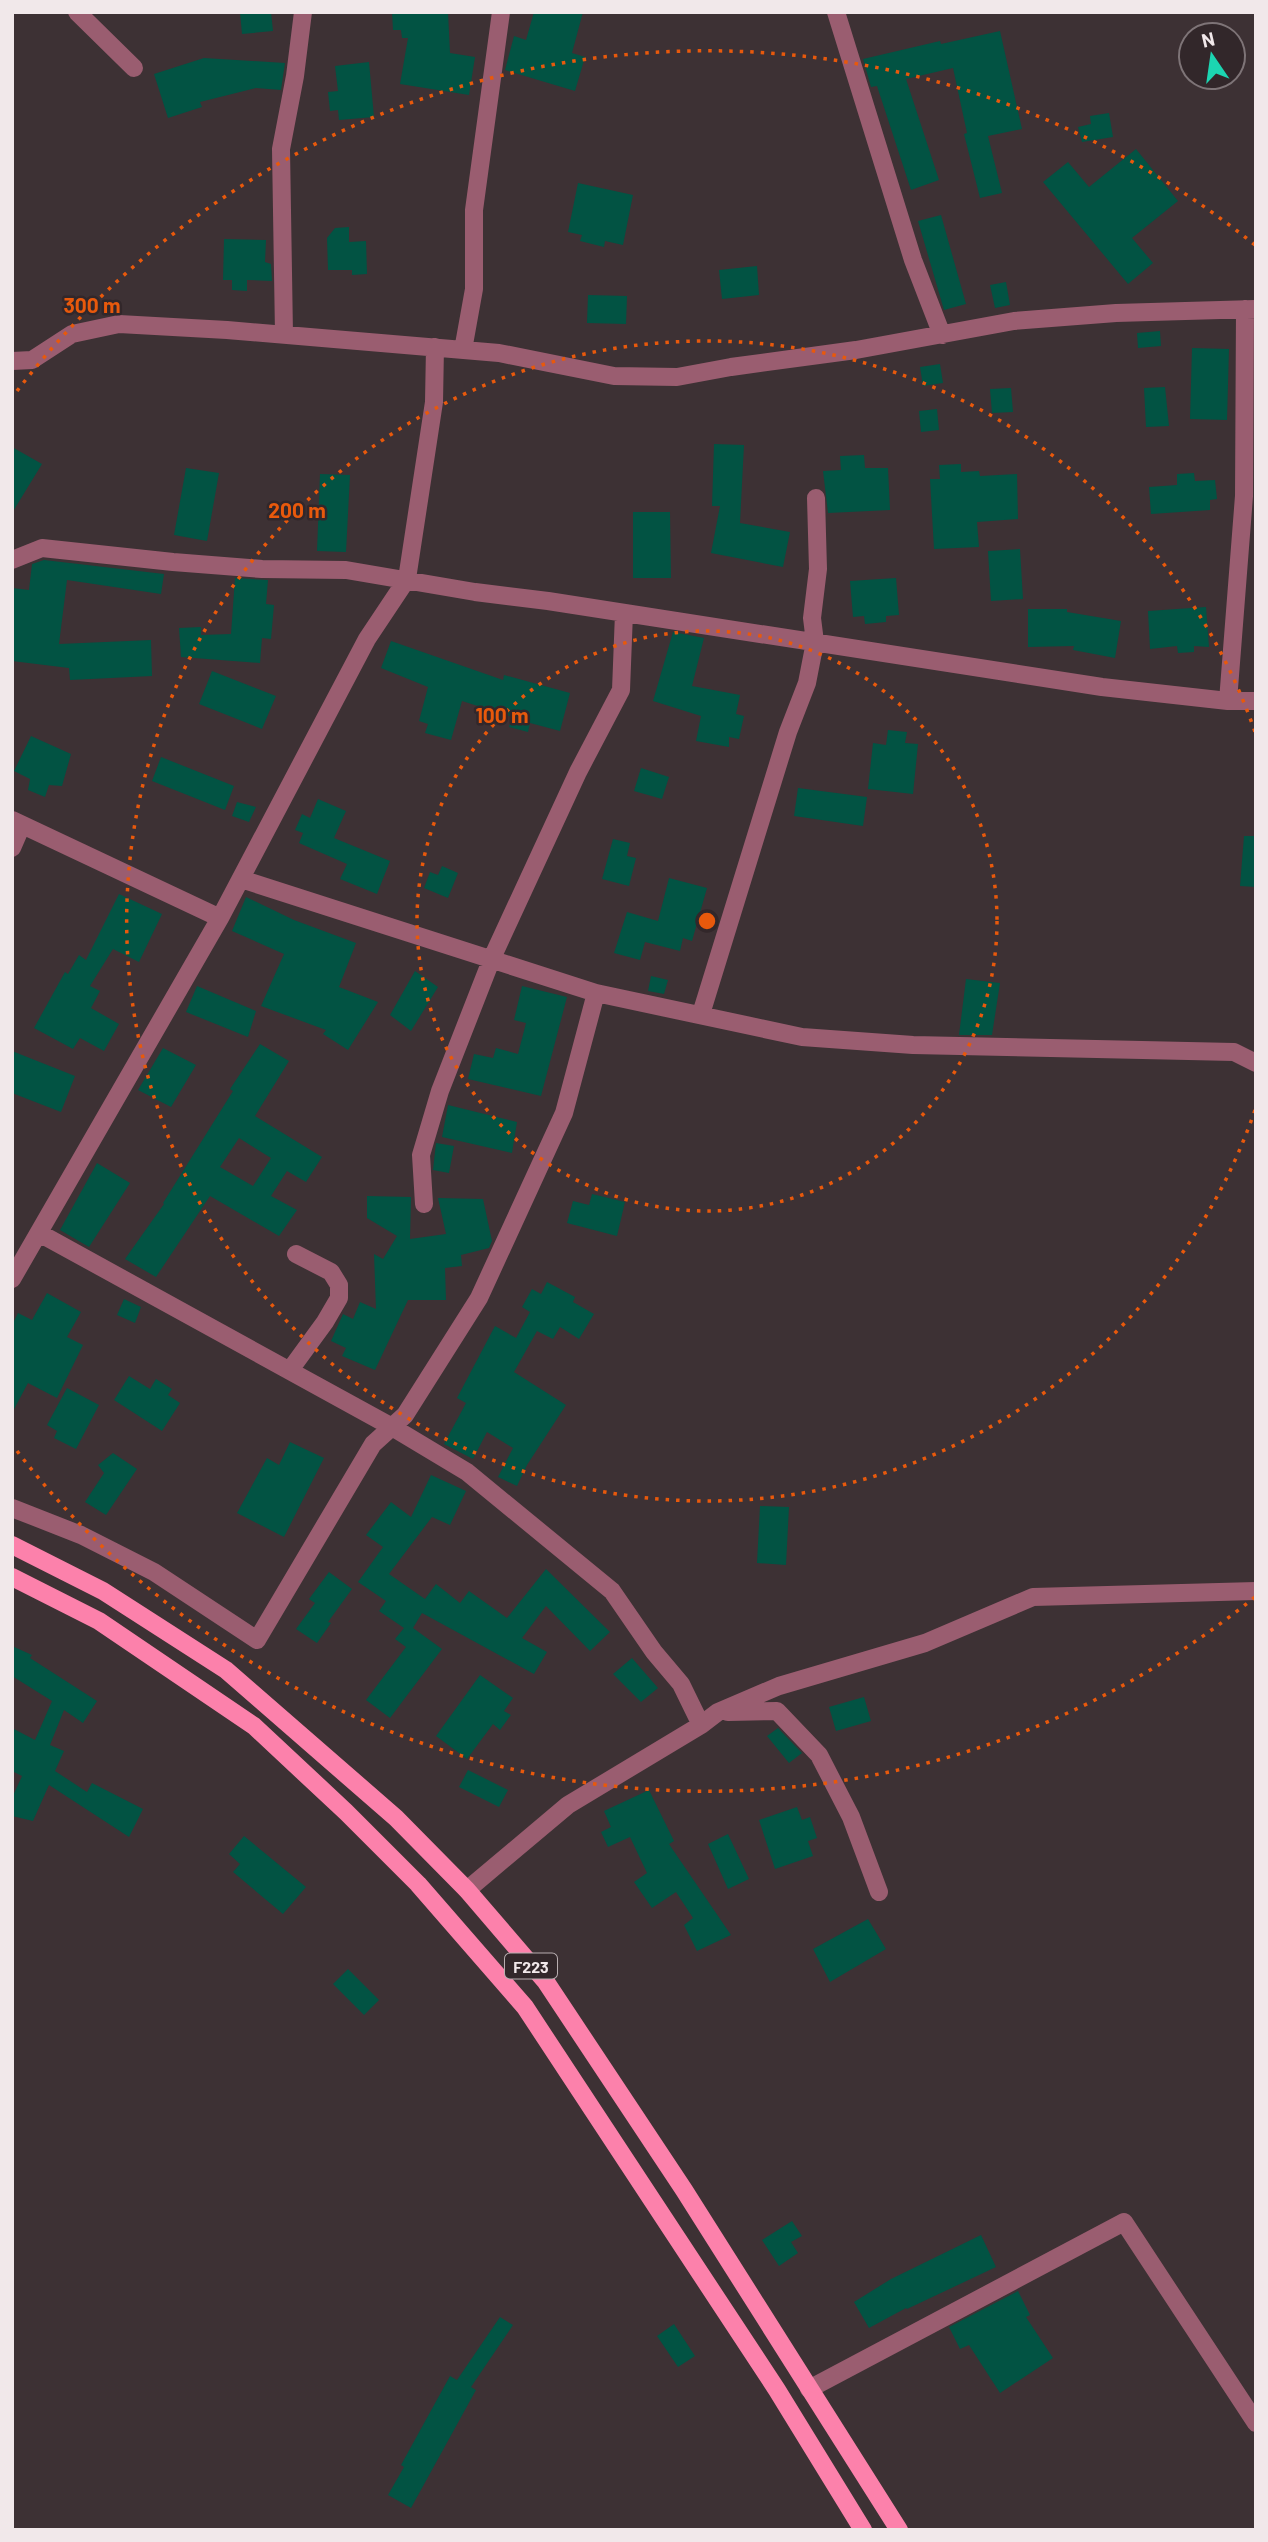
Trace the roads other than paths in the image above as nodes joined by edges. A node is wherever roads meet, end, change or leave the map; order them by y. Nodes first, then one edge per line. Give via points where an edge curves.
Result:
1 (77, 12) edge
2 (303, 12) edge
3 (501, 12) edge
4 (836, 12) edge
5 (134, 68) dead end
6 (1250, 309) edge
7 (284, 334) junction
8 (942, 335) junction
9 (435, 347) junction
10 (463, 350) junction
11 (12, 361) edge
12 (816, 498) dead end
13 (12, 560) edge
14 (407, 579) junction
15 (624, 613) junction
16 (815, 642) junction
17 (1228, 701) junction
18 (1256, 701) edge
19 (17, 822) edge
20 (12, 848) edge
21 (241, 879) junction
22 (220, 918) junction
23 (492, 958) junction
24 (596, 993) junction
25 (701, 1014) junction
26 (1256, 1063) edge
27 (424, 1203) dead end
28 (39, 1233) junction
29 (296, 1254) dead end
30 (12, 1279) edge
31 (290, 1370) junction
32 (392, 1427) junction
33 (12, 1508) edge
34 (12, 1545) edge
35 (12, 1577) edge
36 (1256, 1591) edge
37 (718, 1712) junction
38 (701, 1725) junction
39 (467, 1890) junction
40 (879, 1892) dead end
41 (809, 2389) junction
42 (1256, 2423) edge
43 (878, 2496) junction
44 (853, 2514) junction
45 (863, 2530) edge
46 (899, 2530) edge

1 - 5 street
2 - 7 street via 281,149
3 - 10 street via 474,210 474,289
4 - 8 street
6 - 8 street via 1014,321
6 - 17 street via 1244,496
7 - 9 street
7 - 11 street via 119,324 72,334 32,360
8 - 10 street via 677,377 614,376
9 - 10 street
9 - 14 street via 434,402
12 - 16 street
13 - 14 street via 42,548 250,568 346,570
14 - 15 street
14 - 21 street via 367,639
15 - 16 street
15 - 23 street via 621,690
16 - 17 street via 1102,687
16 - 25 street via 807,683
17 - 18 street
19 - 20 street
19 - 22 street
21 - 22 street
21 - 23 street
22 - 28 street
23 - 24 street
23 - 27 street via 440,1091 421,1155
24 - 25 street
24 - 32 street via 564,1113 479,1298 405,1415
25 - 26 street via 802,1037 913,1045 1234,1052
28 - 30 street
28 - 31 street
29 - 31 street via 331,1272 339,1285 339,1298
31 - 32 street
32 - 33 street via 373,1444 257,1640 154,1572
32 - 38 street via 467,1472 612,1591 681,1684
34 - 39 main road, F223 via 103,1591 226,1670 396,1818
35 - 44 main road, F223 via 99,1621 254,1726 426,1894 525,2007 777,2390
36 - 37 street via 1033,1597 925,1643 779,1686
37 - 38 street
37 - 40 street via 777,1711 820,1755 851,1817
38 - 39 street via 568,1805
39 - 41 main road, F223 via 546,1982
41 - 42 street via 1124,2222
41 - 43 main road, F223
43 - 44 main road
43 - 46 main road, F223
44 - 45 main road, F223

